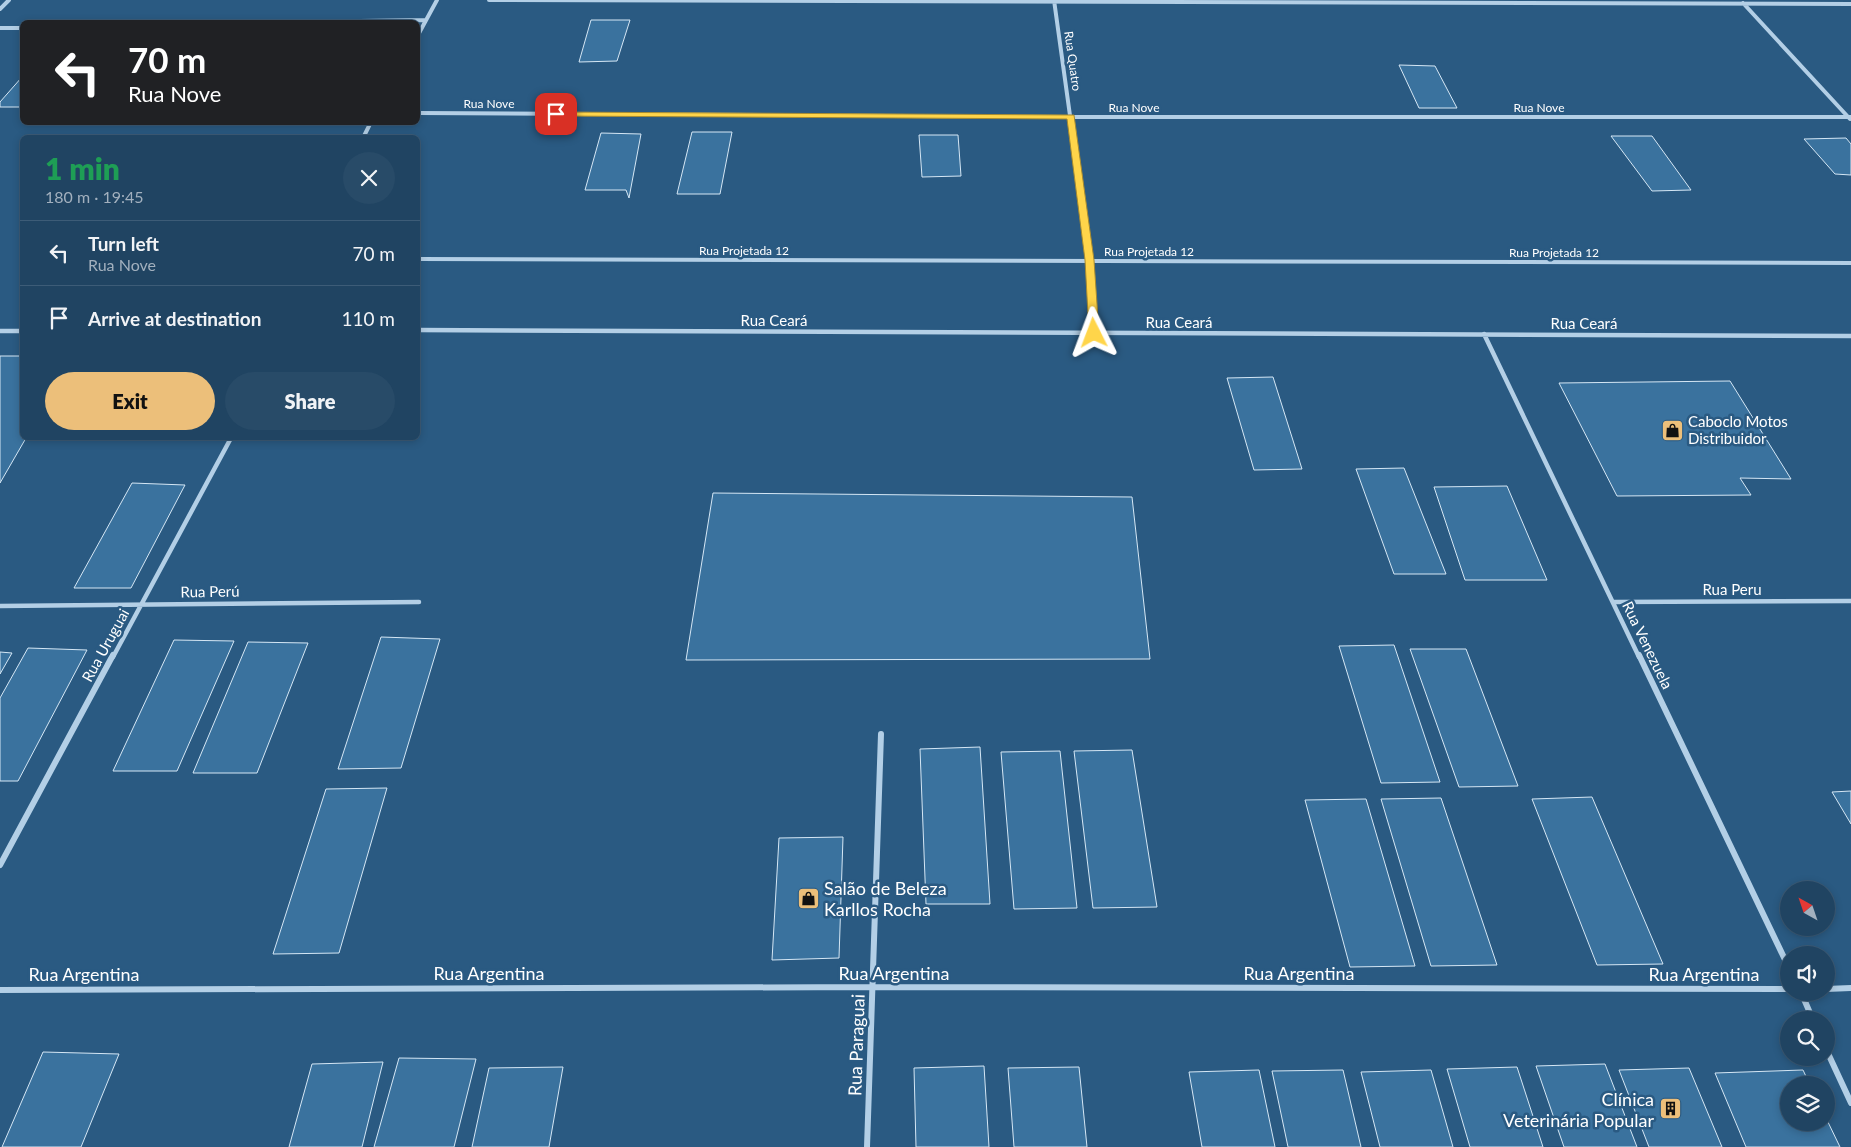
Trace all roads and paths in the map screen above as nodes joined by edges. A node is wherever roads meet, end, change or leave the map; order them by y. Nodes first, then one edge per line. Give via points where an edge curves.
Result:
1 (9, 0) edge
2 (437, 0) edge
3 (489, 0) edge
4 (652, 1) edge
5 (853, 1) edge
6 (1054, 2) edge
7 (1255, 2) edge
8 (1743, 4) junction
9 (1851, 4) edge
10 (0, 9) edge
11 (420, 20) edge
12 (426, 20) junction
13 (0, 28) edge
14 (20, 28) edge
15 (420, 31) edge
16 (420, 113) edge
17 (1071, 117) junction
18 (1850, 118) edge
19 (420, 259) edge
20 (1090, 260) junction
21 (1851, 263) edge
22 (420, 330) edge
23 (0, 331) edge
24 (20, 331) edge
25 (1094, 333) junction
26 (1484, 334) junction
27 (1851, 336) edge
28 (231, 440) edge
29 (1851, 601) edge
30 (419, 602) dead end
31 (1613, 602) junction
32 (142, 604) junction
33 (0, 606) edge
34 (881, 734) dead end
35 (0, 865) edge
36 (1780, 949) edge
37 (873, 987) junction
38 (1851, 988) edge
39 (1780, 989) edge
40 (1835, 989) edge
41 (0, 990) edge
42 (1834, 1066) edge
43 (1851, 1103) edge
44 (867, 1147) edge

1 - 10 street
2 - 12 street
3 - 4 street
4 - 5 street
5 - 6 street
6 - 7 street
6 - 17 street, Rua Quatro
7 - 8 street
8 - 9 street
8 - 18 street
11 - 12 street
12 - 15 street
13 - 14 street
16 - 17 street, Rua Nove
17 - 18 street, Rua Nove
17 - 20 street, Rua Quatro
19 - 20 street, Rua Projetada 12
20 - 21 street, Rua Projetada 12
20 - 25 street, Rua Quatro
22 - 25 street, Rua Ceará
23 - 24 street
25 - 26 street, Rua Ceará
26 - 27 street, Rua Ceará
26 - 31 street, Rua Venezuela
28 - 32 street, Rua Uruguai
29 - 31 street, Rua Peru
30 - 32 street, Rua Perú
31 - 36 street, Rua Venezuela
32 - 33 street, Rua Perú
32 - 35 street, Rua Uruguai
34 - 37 street, Rua Paraguai
37 - 39 street, Rua Argentina
37 - 41 street, Rua Argentina
37 - 44 street, Rua Paraguai
38 - 40 street
42 - 43 street

